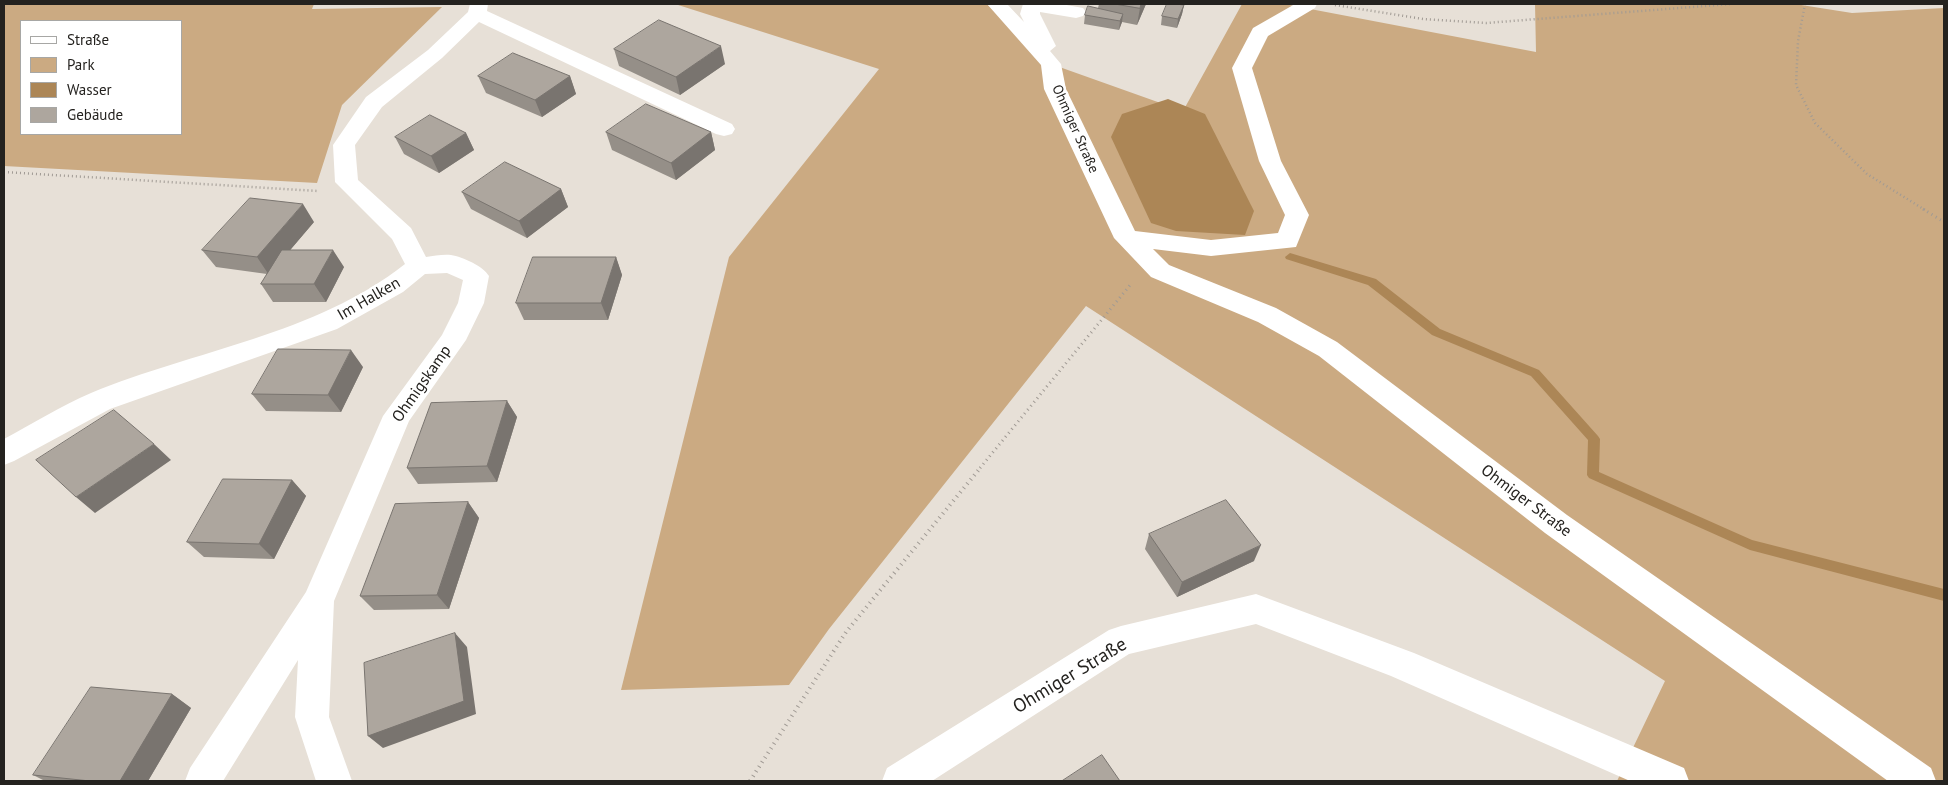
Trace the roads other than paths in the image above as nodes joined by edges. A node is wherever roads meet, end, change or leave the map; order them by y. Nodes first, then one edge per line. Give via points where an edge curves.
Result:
1 (997, 4) edge
2 (1032, 4) edge
3 (1308, 4) edge
4 (478, 9) edge
5 (1076, 12) dead end
6 (1050, 64) junction
7 (724, 129) dead end
8 (1126, 238) junction
9 (419, 266) junction
10 (4, 453) edge
11 (318, 600) junction
12 (203, 781) edge
13 (334, 781) edge
14 (900, 781) edge
15 (1671, 781) edge
16 (1918, 781) edge

1 - 6 street, Ohmiger Straße
2 - 5 street
2 - 6 street via 1030,14 1046,44
3 - 8 street via 1260,32 1242,68 1270,160 1297,215 1287,241 1211,248
4 - 7 street
4 - 9 street via 435,54 374,102 344,145 347,182 402,234
6 - 8 street, Ohmiger Straße via 1055,90
8 - 16 street, Ohmiger Straße via 1160,271 1267,314 1328,349 1556,524
9 - 10 street, Im Halken via 394,286 328,322 100,401
9 - 11 street, Ohmigskamp via 450,264 476,276 471,303 452,340 397,416
11 - 12 street, Ohmigskamp
11 - 13 street, Ohmigskamp via 312,718
14 - 15 street, Ohmiger Straße via 1121,641 1256,609 1402,664

